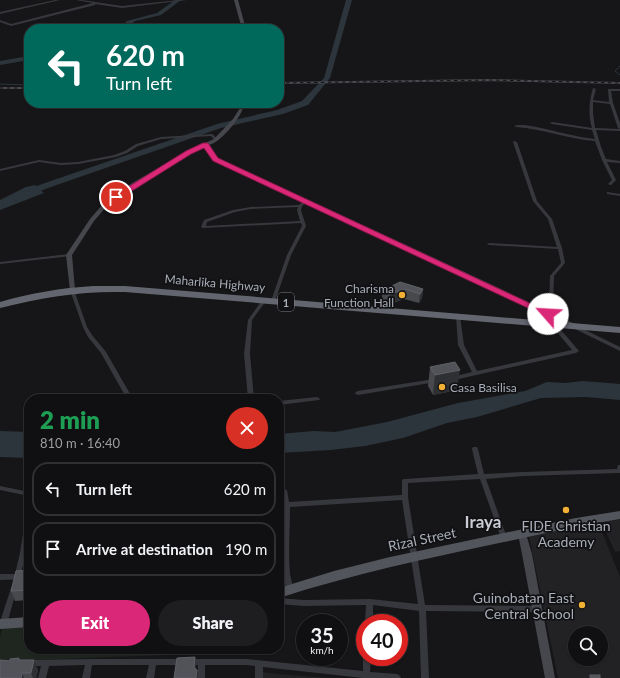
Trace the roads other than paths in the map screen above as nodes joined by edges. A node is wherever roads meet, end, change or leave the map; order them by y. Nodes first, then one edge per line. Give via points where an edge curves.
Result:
1 (59, 0) edge
2 (77, 0) edge
3 (185, 0) edge
4 (236, 0) edge
5 (95, 3) junction
6 (0, 13) edge
7 (0, 21) edge
8 (243, 24) edge
9 (594, 89) dead end
10 (620, 90) edge
11 (592, 101) junction
12 (611, 103) junction
13 (242, 108) edge
14 (552, 123) dead end
15 (516, 126) dead end
16 (594, 129) junction
17 (620, 129) edge
18 (216, 140) junction
19 (597, 140) junction
20 (514, 142) dead end
21 (206, 145) junction
22 (604, 160) junction
23 (620, 162) edge
24 (0, 170) edge
25 (610, 184) dead end
26 (608, 193) dead end
27 (620, 195) edge
28 (306, 201) junction
29 (300, 206) junction
30 (303, 222) junction
31 (489, 244) dead end
32 (560, 248) junction
33 (69, 255) junction
34 (0, 263) edge
35 (72, 290) junction
36 (269, 301) junction
37 (0, 305) edge
38 (548, 314) junction
39 (458, 316) junction
40 (553, 324) junction
41 (573, 326) junction
42 (620, 330) edge
43 (620, 349) edge
44 (475, 374) junction
45 (446, 379) edge
46 (438, 380) edge
47 (358, 393) dead end
48 (127, 394) edge
49 (251, 394) edge
50 (316, 399) dead end
51 (284, 402) edge
52 (475, 449) dead end
53 (620, 467) edge
54 (482, 477) junction
55 (0, 488) edge
56 (284, 492) edge
57 (24, 493) edge
58 (405, 497) junction
59 (287, 504) junction
60 (620, 515) edge
61 (522, 534) junction
62 (504, 538) junction
63 (415, 555) junction
64 (24, 558) edge
65 (17, 576) junction
66 (24, 576) edge
67 (0, 577) edge
68 (290, 590) junction
69 (284, 592) edge
70 (284, 601) edge
71 (370, 602) junction
72 (422, 608) junction
73 (536, 609) junction
74 (369, 614) edge
75 (24, 622) edge
76 (1, 624) edge
77 (89, 662) junction
78 (153, 662) junction
79 (202, 662) junction
80 (23, 663) edge
81 (46, 663) junction
82 (259, 664) junction
83 (367, 666) edge
84 (366, 676) junction
85 (42, 678) edge
86 (86, 678) edge
87 (150, 678) edge
88 (201, 678) edge
89 (259, 678) edge
90 (397, 678) edge
91 (425, 678) edge
92 (550, 678) edge

1 - 6 street
2 - 5 street
3 - 5 street via 122,6
4 - 8 main road
5 - 7 street via 11,25
9 - 11 street
10 - 12 street via 610,90
11 - 12 street
11 - 16 street via 591,116
12 - 17 street
13 - 18 main road via 235,120
14 - 16 street
15 - 19 street
16 - 17 street
16 - 19 street
18 - 21 main road
18 - 24 street via 212,135 172,136 137,145 115,156 61,164 39,161
19 - 22 street
20 - 32 street via 535,201 550,219
21 - 28 main road via 216,159
21 - 33 main road via 189,152 126,189 106,205 92,220
22 - 23 street
22 - 25 street via 614,180
26 - 27 street
28 - 29 street
28 - 38 main road
29 - 30 street
29 - 30 street via 234,211 205,221 203,227
30 - 36 street via 304,226
31 - 32 street
32 - 38 street via 563,263 552,276
33 - 34 street
33 - 35 main road
35 - 36 highway, Maharlika Highway / 1 via 125,289
35 - 37 highway, Maharlika Highway / 1 via 37,295
35 - 48 street via 85,327
36 - 39 highway, Maharlika Highway / 1
36 - 49 street via 250,320 247,354
38 - 41 main road
39 - 40 highway, Maharlika Highway / 1
39 - 44 street via 461,345
40 - 41 highway, Maharlika Highway / 1
40 - 44 street via 576,351
41 - 42 highway, Maharlika Highway / 1
41 - 43 street
44 - 45 street
46 - 47 street
50 - 51 street
52 - 54 street
53 - 54 street via 619,471
54 - 58 street via 405,481
54 - 62 street
55 - 57 street
56 - 59 street
58 - 59 street
58 - 63 street
59 - 68 street via 286,574
60 - 61 main road, Rizal Street
61 - 62 main road, Rizal Street
61 - 73 main road
62 - 63 main road, Rizal Street
63 - 68 main road, Rizal Street via 350,571
63 - 72 street
64 - 65 street
65 - 66 street
65 - 67 street
65 - 76 street
68 - 69 main road, Rizal Street
70 - 71 street
71 - 72 street
71 - 74 street
72 - 73 street
72 - 91 street
73 - 92 main road
75 - 76 main road
77 - 78 street
77 - 81 street
77 - 86 street
78 - 79 street
78 - 87 street
79 - 82 street
79 - 88 street
80 - 81 street
81 - 85 street
82 - 84 street
82 - 89 street
83 - 84 street
84 - 90 street

